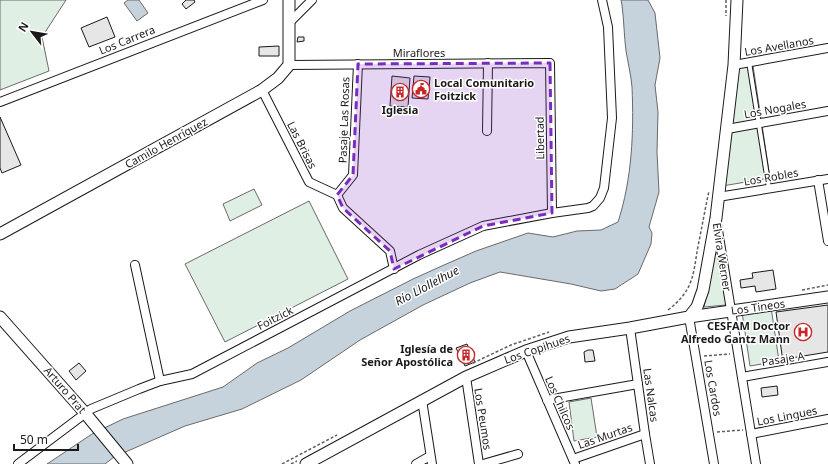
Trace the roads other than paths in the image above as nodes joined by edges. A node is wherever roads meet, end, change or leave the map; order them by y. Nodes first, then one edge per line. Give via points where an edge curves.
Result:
1 (263, 0) edge
2 (289, 0) edge
3 (312, 0) edge
4 (602, 0) edge
5 (737, 0) edge
6 (290, 22) junction
7 (828, 48) edge
8 (749, 62) junction
9 (488, 63) junction
10 (550, 63) joint
11 (358, 64) junction
12 (289, 65) junction
13 (734, 65) junction
14 (262, 90) junction
15 (0, 102) edge
16 (828, 111) edge
17 (759, 123) junction
18 (727, 128) junction
19 (487, 131) dead end
20 (828, 179) edge
21 (818, 180) junction
22 (770, 189) junction
23 (337, 195) junction
24 (718, 197) junction
25 (552, 213) junction
26 (716, 218) junction
27 (0, 234) edge
28 (828, 240) edge
29 (135, 265) dead end
30 (394, 269) junction
31 (828, 297) edge
32 (731, 311) junction
33 (0, 317) edge
34 (689, 317) junction
35 (630, 328) junction
36 (526, 351) junction
37 (828, 362) edge
38 (742, 376) junction
39 (466, 377) junction
40 (160, 382) junction
41 (638, 384) junction
42 (422, 400) junction
43 (547, 400) junction
44 (87, 415) junction
45 (828, 419) edge
46 (751, 432) junction
47 (645, 434) junction
48 (518, 454) dead end
49 (431, 460) edge
50 (302, 462) edge
51 (574, 462) edge
52 (18, 464) edge
53 (127, 464) edge
54 (416, 464) edge
55 (479, 464) edge
56 (483, 464) edge
57 (650, 464) edge
58 (714, 464) edge
59 (756, 464) edge

1 - 15 street, Los Carrera
2 - 6 main road
3 - 6 street
4 - 25 street, Foitzick via 608,27 612,118 604,188 593,206
5 - 13 main road, Elvira Werner
6 - 12 main road
7 - 8 street, Los Avellanos
8 - 13 street, Los Avellanos
8 - 17 lane
9 - 10 street, Miraflores
9 - 11 street, Miraflores
9 - 19 street
10 - 25 street, Libertad
11 - 12 street, Miraflores
11 - 23 street, Pasaje Las Rosas via 353,175
12 - 14 main road, Camilo Henríquez via 278,78
13 - 18 main road, Elvira Werner
14 - 23 street, Las Brisas via 309,182
14 - 27 main road, Camilo Henríquez
16 - 17 street, Los Nogales
17 - 18 street, Los Nogales
17 - 22 lane
18 - 24 main road, Elvira Werner
20 - 21 street, Los Robles
21 - 22 street, Los Robles
21 - 28 street
22 - 24 street, Los Robles
23 - 30 street via 343,208 390,251
24 - 26 main road, Elvira Werner
25 - 30 street, Foitzick via 483,226
26 - 32 street, Elvira Werner
26 - 34 main road via 703,290 697,307
29 - 40 street
30 - 40 street, Foitzick via 192,374
31 - 32 main road, Los Tineos
32 - 34 main road, Los Tineos
32 - 38 street, Elvira Werner
33 - 44 main road, Arturo Prat
34 - 35 main road, Los Copihues
34 - 58 street, Los Cardos
35 - 36 main road, Los Copihues via 569,337
35 - 41 street, Las Nalcas
36 - 39 main road, Los Copihues
36 - 43 street, Los Chilcos
37 - 38 street, Pasaje A
38 - 46 street, Elvira Werner
39 - 42 main road, Los Copihues
39 - 55 street, Los Peumos
40 - 44 street, Foitzick via 91,410
41 - 43 street
41 - 47 street, Las Nalcas
42 - 49 street
42 - 50 main road, Los Copihues
43 - 51 street, Los Chilcos
44 - 52 street, Foitzick
44 - 53 main road, Arturo Prat
45 - 46 street, Los Lingues
46 - 59 street, Elvira Werner
47 - 51 street, Las Murtas
47 - 57 street, Las Nalcas
48 - 56 street
49 - 54 street

